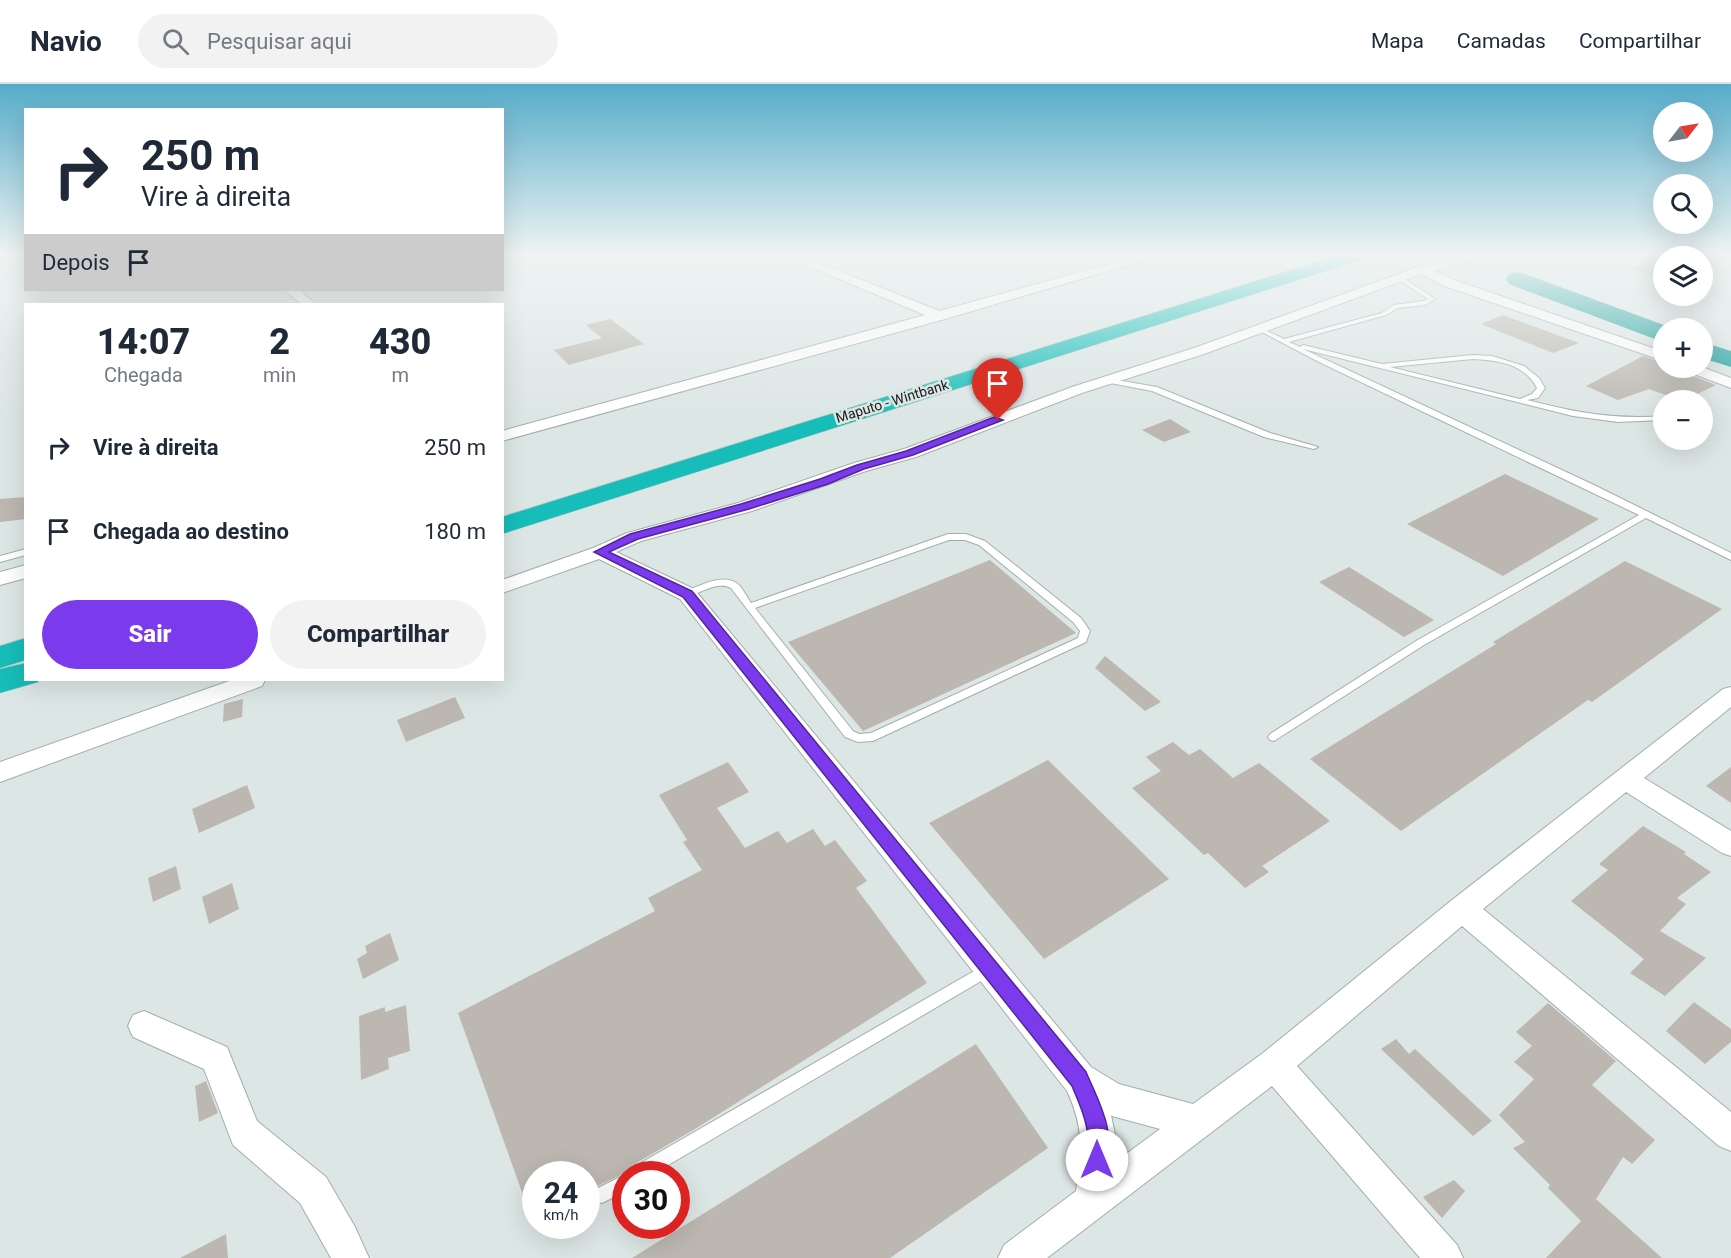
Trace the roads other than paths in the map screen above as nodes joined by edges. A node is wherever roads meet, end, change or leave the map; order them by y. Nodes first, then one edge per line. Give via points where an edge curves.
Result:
1 (922, 309) edge
2 (966, 309) edge
3 (1154, 309) edge
4 (1180, 309) edge
5 (1315, 309) edge
6 (1392, 309) edge
7 (1524, 309) edge
8 (940, 316) junction
9 (1259, 329) junction
10 (1287, 343) junction
11 (1653, 353) edge
12 (1375, 365) junction
13 (1713, 376) edge
14 (1108, 380) junction
15 (1731, 383) edge
16 (1521, 400) junction
17 (1653, 419) edge
18 (504, 435) edge
19 (1314, 447) dead end
20 (619, 479) junction
21 (504, 506) edge
22 (1645, 515) junction
23 (504, 525) edge
24 (600, 552) junction
25 (24, 553) edge
26 (1731, 557) edge
27 (0, 559) edge
28 (24, 572) edge
29 (0, 579) edge
30 (504, 586) edge
31 (687, 594) junction
32 (749, 607) junction
33 (24, 650) edge
34 (0, 657) edge
35 (24, 675) edge
36 (0, 681) edge
37 (251, 681) edge
38 (1731, 695) edge
39 (1274, 737) dead end
40 (0, 771) edge
41 (1625, 778) junction
42 (1731, 845) edge
43 (1462, 909) junction
44 (989, 969) junction
45 (144, 1026) dead end
46 (1274, 1064) junction
47 (1079, 1079) junction
48 (1196, 1122) junction
49 (1731, 1134) edge
50 (660, 1161) edge
51 (612, 1190) edge
52 (602, 1195) dead end
53 (1092, 1201) junction
54 (350, 1258) edge
55 (1017, 1258) edge
56 (1444, 1258) edge

1 - 8 street
2 - 8 street
3 - 20 highway, Maputo - Wintbank
4 - 20 highway, Maputo - Wintbank
5 - 9 street
6 - 10 lane
7 - 11 street
8 - 18 street
9 - 10 lane
9 - 14 street
10 - 12 lane
10 - 22 lane
12 - 16 lane
12 - 16 lane via 1484,357 1528,370 1538,378 1541,388 1535,396
13 - 15 street
14 - 19 lane via 1154,388 1267,435
14 - 24 street via 910,453 745,507 634,537
16 - 17 lane via 1605,420
20 - 21 highway
20 - 23 highway
22 - 26 lane
22 - 39 lane via 1420,643
24 - 30 street
24 - 31 street
25 - 27 lane
28 - 29 street
31 - 32 lane via 726,583 734,585
31 - 44 street
32 - 32 lane via 948,537 966,537 982,543 1077,620 1085,631 1082,640 873,737 858,738 849,734
33 - 34 highway
35 - 36 highway
37 - 40 street
38 - 41 street
41 - 42 street
41 - 43 street
43 - 46 street
43 - 49 street
44 - 47 street
44 - 50 lane
45 - 54 street via 216,1058 245,1133 313,1190
46 - 48 street
46 - 56 street
47 - 48 street via 1112,1099
47 - 53 street via 1094,1113 1099,1140
48 - 53 street
51 - 52 lane
53 - 55 street

